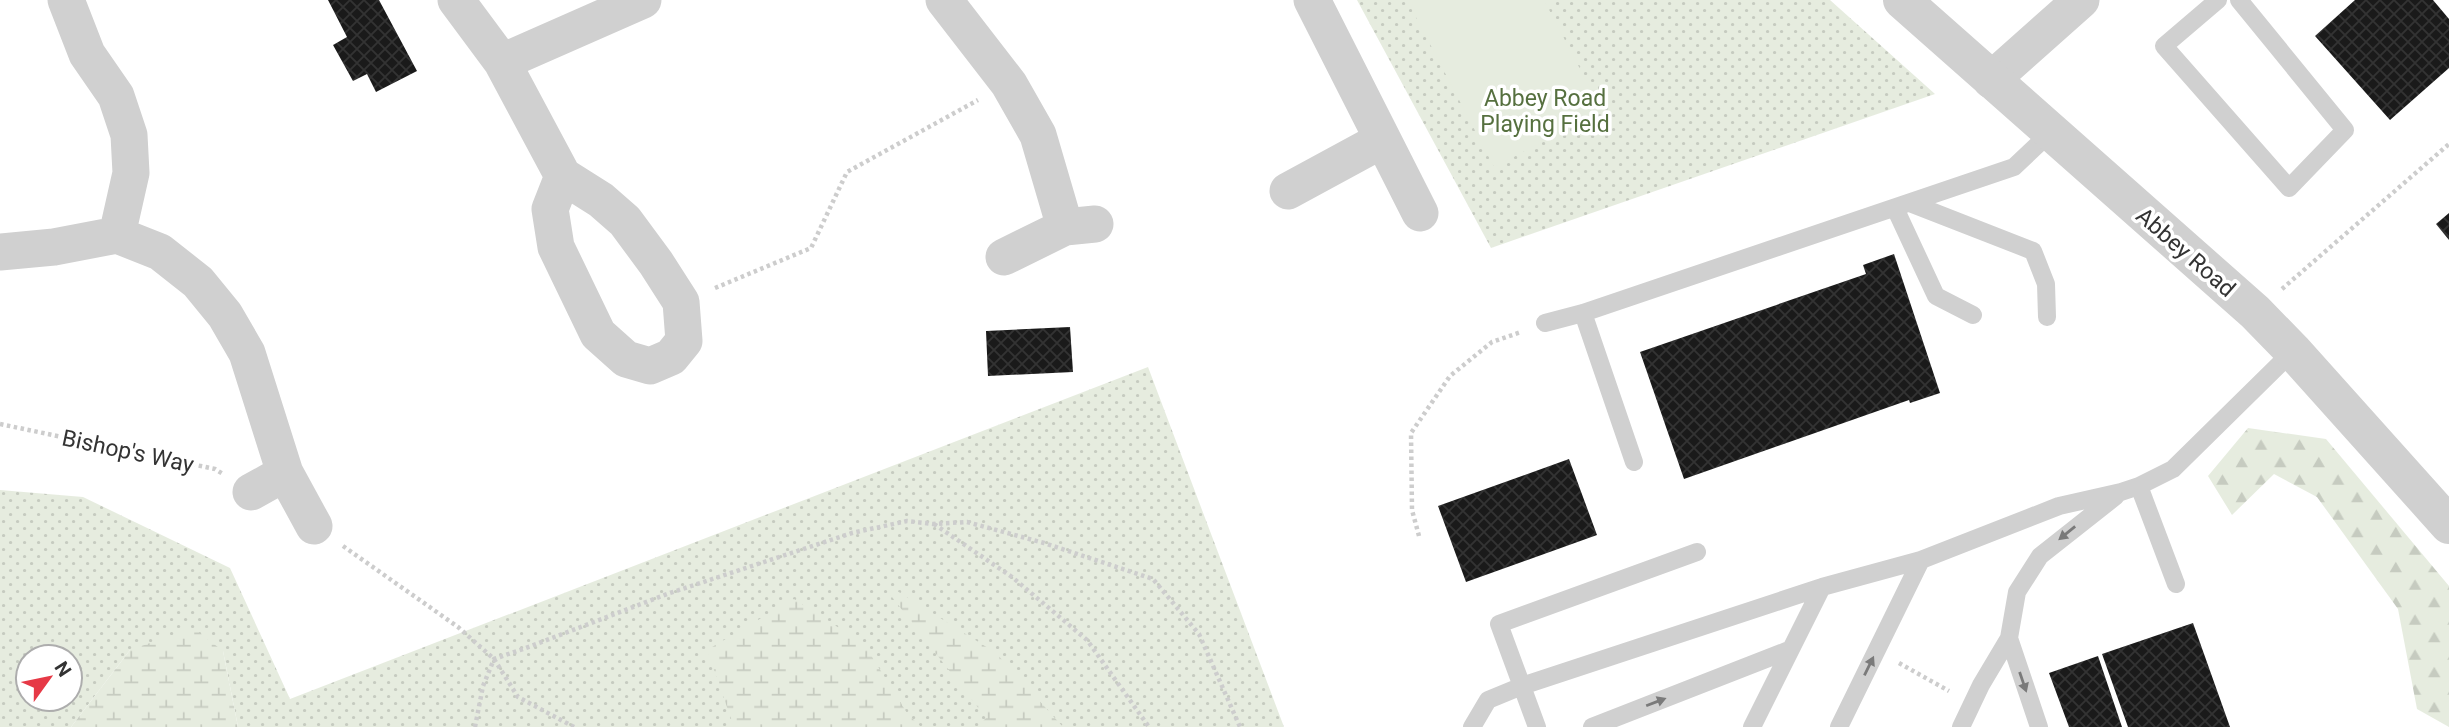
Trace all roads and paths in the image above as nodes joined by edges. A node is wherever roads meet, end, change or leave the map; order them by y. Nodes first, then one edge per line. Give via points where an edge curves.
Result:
1 (66, 0) edge
2 (456, 0) edge
3 (643, 0) edge
4 (944, 0) edge
5 (1312, 0) edge
6 (1902, 0) edge
7 (2081, 0) edge
8 (2218, 0) edge
9 (2239, 0) edge
10 (502, 62) junction
11 (1991, 80) junction
12 (1009, 84) junction
13 (2051, 132) junction
14 (1382, 140) junction
15 (2449, 144) edge
16 (563, 177) junction
17 (1288, 191) dead end
18 (1903, 206) junction
19 (1420, 213) dead end
20 (117, 235) junction
21 (0, 252) edge
22 (1004, 257) dead end
23 (681, 302) junction
24 (2255, 312) junction
25 (1583, 313) junction
26 (1973, 316) dead end
27 (2047, 317) dead end
28 (1545, 323) joint
29 (2293, 351) junction
30 (0, 424) edge
31 (1634, 462) dead end
32 (285, 474) junction
33 (2139, 485) junction
34 (251, 492) joint
35 (2121, 492) junction
36 (933, 524) junction
37 (2449, 525) edge
38 (314, 526) joint
39 (1419, 536) dead end
40 (1697, 552) dead end
41 (1921, 561) junction
42 (2176, 584) dead end
43 (1822, 587) junction
44 (2009, 638) junction
45 (1789, 650) junction
46 (1877, 651) junction
47 (494, 659) junction
48 (1981, 685) junction
49 (1522, 686) junction
50 (475, 727) edge
51 (574, 727) edge
52 (1149, 727) edge
53 (1240, 727) edge
54 (1472, 727) edge
55 (1537, 727) edge
56 (1592, 727) edge
57 (1752, 727) edge
58 (1839, 727) edge
59 (1961, 727) edge
60 (2039, 727) edge

1 - 20 street via 87,54 116,96 129,135 131,173
2 - 10 street
3 - 10 street
4 - 12 street
5 - 14 street
6 - 11 street, Abbey Road
7 - 11 street
8 - 9 lane via 2164,46 2289,188 2346,130
10 - 16 street
11 - 13 street, Abbey Road
12 - 22 street via 1080,225
12 - 23 path via 847,172 811,248
13 - 18 lane via 2014,167
13 - 24 street, Abbey Road
14 - 17 street
14 - 19 street
15 - 24 path
16 - 23 street via 625,221
16 - 23 street via 550,209 556,247 598,334 626,359 649,366 671,357 684,341
18 - 25 lane
18 - 26 lane via 1936,296
18 - 27 lane via 2033,251 2046,284
20 - 21 street
20 - 32 street via 159,252 198,282 225,315 247,353
24 - 29 street, Abbey Road
25 - 28 lane
25 - 31 lane
28 - 39 path via 1492,342 1450,376 1411,433 1412,510
29 - 33 lane via 2173,469
29 - 37 street, Abbey Road
30 - 34 path, Bishop's Way via 215,469
32 - 34 street
32 - 38 street
33 - 35 lane
33 - 42 lane
35 - 41 lane via 2059,506
35 -> 44 lane via 2040,556 2017,592
36 - 47 path via 907,521 852,533 670,593
36 - 52 path via 1012,577 1087,640
36 - 53 path via 967,522 1153,579 1199,634
38 - 47 path via 458,627
40 - 49 lane via 1499,624
41 - 43 lane
41 - 46 lane
43 - 45 lane
43 - 49 lane
44 - 48 lane
44 -> 60 lane
56 -> 45 lane
45 - 57 lane
46 - 48 path via 1952,693
58 -> 46 lane
47 - 50 path
47 - 51 path via 518,697
48 - 59 lane
49 - 54 lane via 1488,700
49 - 55 lane

